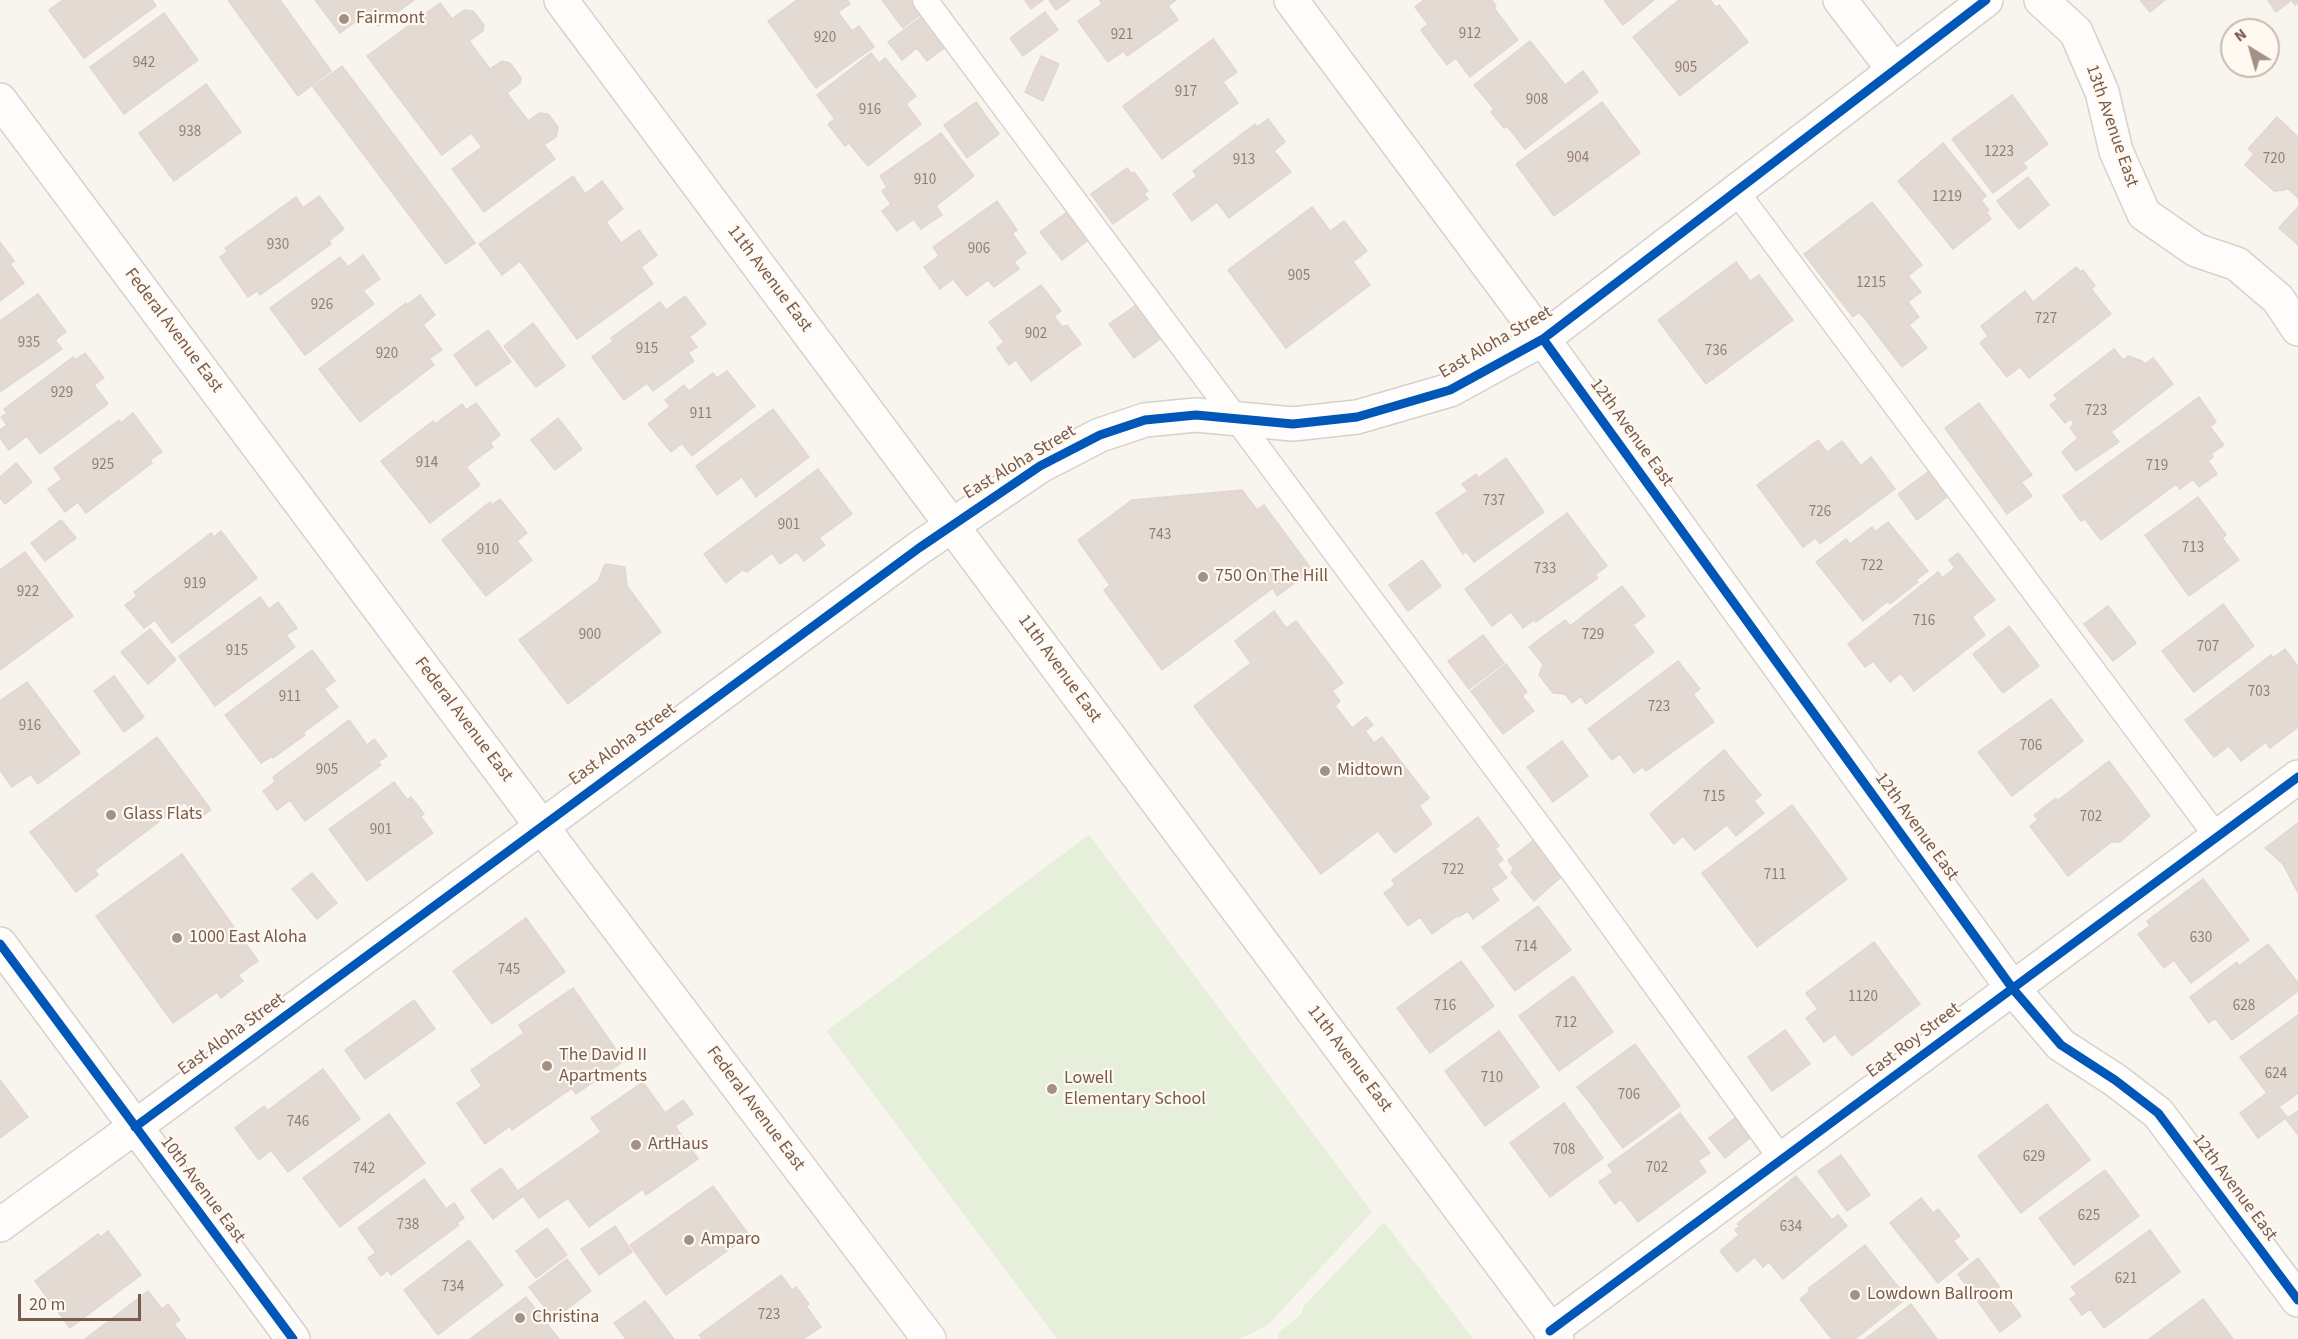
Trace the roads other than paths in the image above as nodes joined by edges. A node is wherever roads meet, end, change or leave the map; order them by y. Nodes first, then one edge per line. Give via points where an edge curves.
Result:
1 (561, 0) edge
2 (925, 0) edge
3 (1291, 0) edge
4 (1840, 0) edge
5 (1986, 0) edge
6 (2041, 0) edge
7 (1893, 70) junction
8 (0, 100) edge
9 (1736, 191) junction
10 (2298, 329) edge
11 (1543, 339) junction
12 (1234, 418) junction
13 (951, 524) junction
14 (2298, 777) edge
15 (542, 826) junction
16 (2217, 837) junction
17 (0, 944) edge
18 (2013, 988) junction
19 (135, 1127) junction
20 (1782, 1160) junction
21 (0, 1225) edge
22 (2298, 1300) edge
23 (1553, 1335) edge
24 (293, 1339) edge
25 (929, 1339) edge

1 - 13 street, 11th Avenue East
2 - 12 lane
3 - 11 street, 12th Avenue East
4 - 7 street
5 - 7 street, East Aloha Street
6 - 10 street, 13th Avenue East via 2076,32 2102,92 2116,151 2144,214 2196,250 2237,264 2278,299
7 - 9 street, East Aloha Street
8 - 15 street, Federal Avenue East
9 - 11 street, East Aloha Street
9 - 16 lane
11 - 12 street, East Aloha Street via 1450,390 1357,417 1293,424
11 - 18 street, 12th Avenue East
12 - 13 street, East Aloha Street via 1145,420 1100,435 1040,466
12 - 20 lane via 1582,884
13 - 15 street, East Aloha Street
13 - 23 street, 11th Avenue East
14 - 16 street, East Roy Street
15 - 19 street, East Aloha Street
15 - 25 street, Federal Avenue East
16 - 18 street, East Roy Street
17 - 19 street, 10th Avenue East
18 - 20 street, East Roy Street
18 - 22 street, 12th Avenue East via 2061,1045 2158,1113
19 - 21 street, East Aloha Street
19 - 24 street, 10th Avenue East
20 - 23 street, East Roy Street

